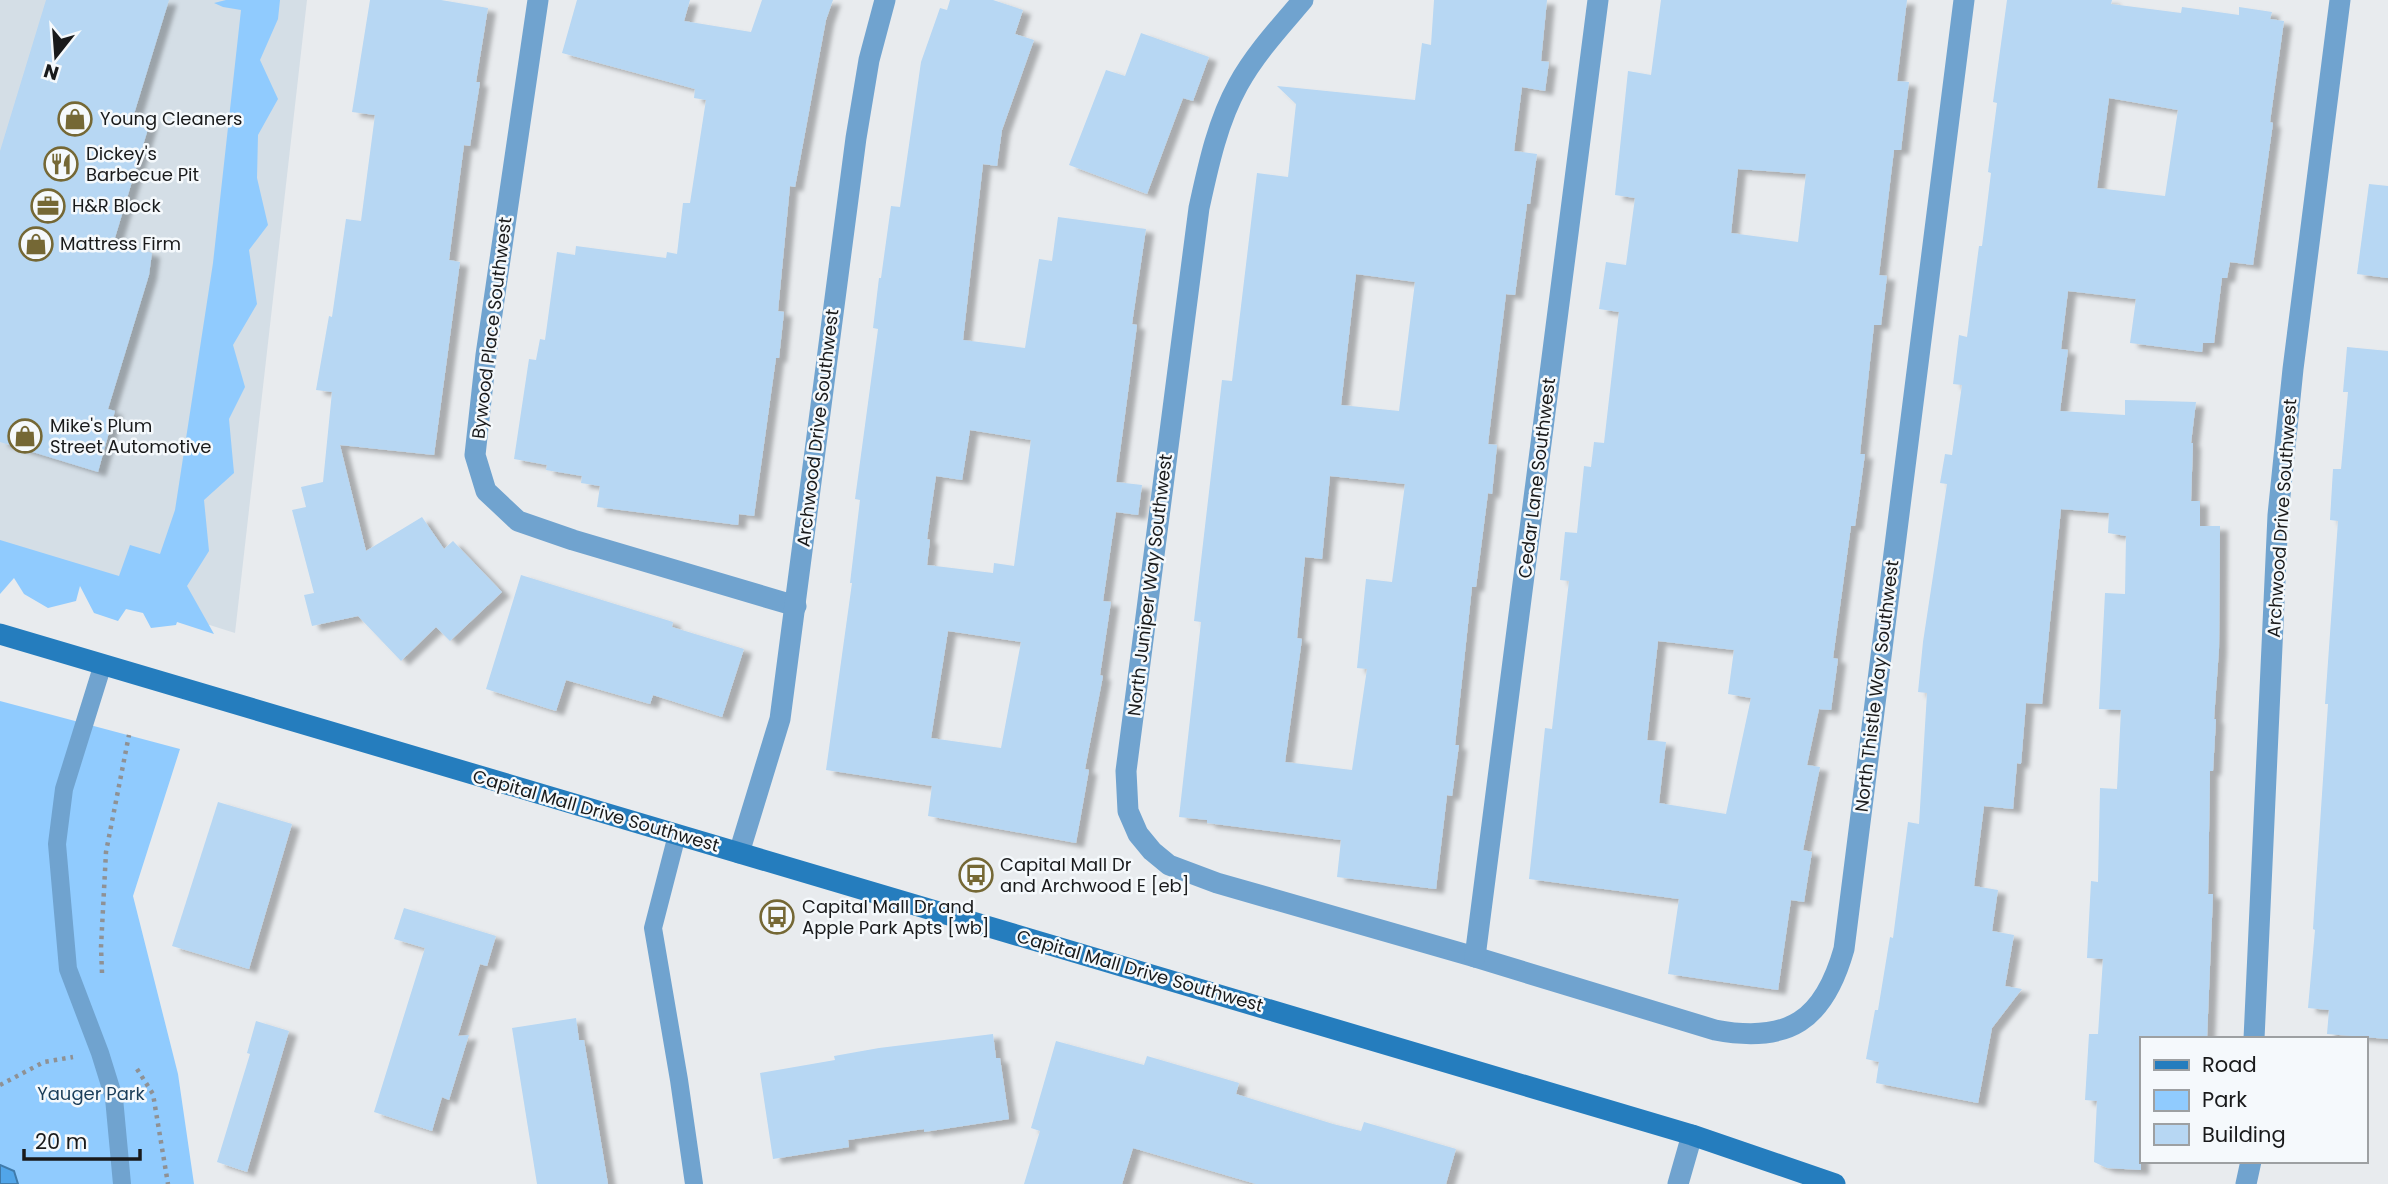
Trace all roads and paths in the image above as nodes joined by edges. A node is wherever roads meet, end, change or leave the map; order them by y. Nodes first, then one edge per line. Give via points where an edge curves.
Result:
1 (538, 0) edge
2 (885, 0) edge
3 (1303, 0) edge
4 (1598, 0) edge
5 (1964, 0) edge
6 (2340, 0) edge
7 (796, 606) junction
8 (0, 634) edge
9 (103, 664) junction
10 (129, 735) dead end
11 (677, 835) junction
12 (739, 853) junction
13 (1475, 957) junction
14 (103, 983) dead end
15 (2254, 1037) edge
16 (100, 1053) junction
17 (0, 1085) edge
18 (1692, 1135) junction
19 (2251, 1163) edge
20 (122, 1184) edge
21 (168, 1184) edge
22 (694, 1184) edge
23 (1678, 1184) edge
24 (1835, 1184) edge
25 (2246, 1184) edge

1 - 7 street, Bywood Place Southwest via 484,368 475,455 486,491 518,521
2 - 7 street, Archwood Drive Southwest via 856,138
3 - 13 street, North Juniper Way Southwest via 1237,86 1204,183 1126,771 1128,811 1138,834 1169,865
4 - 13 street, Cedar Lane Southwest
5 - 13 street, North Thistle Way Southwest via 1844,949 1836,977 1810,1015 1777,1031 1744,1035
6 - 15 street, Archwood Drive Southwest via 2278,515
7 - 12 street, Archwood Drive Southwest via 780,719
8 - 9 street, Capital Mall Drive Southwest
9 - 11 street, Capital Mall Drive Southwest
9 - 16 lane via 64,789 57,844 68,969
10 - 14 path via 106,852
11 - 12 street, Capital Mall Drive Southwest
11 - 22 lane via 653,928
12 - 18 street, Capital Mall Drive Southwest
16 - 17 path via 44,1062
16 - 20 lane via 114,1098
16 - 21 path via 119,1040 153,1094
18 - 23 street
18 - 24 street, Capital Mall Drive Southwest
19 - 25 street

